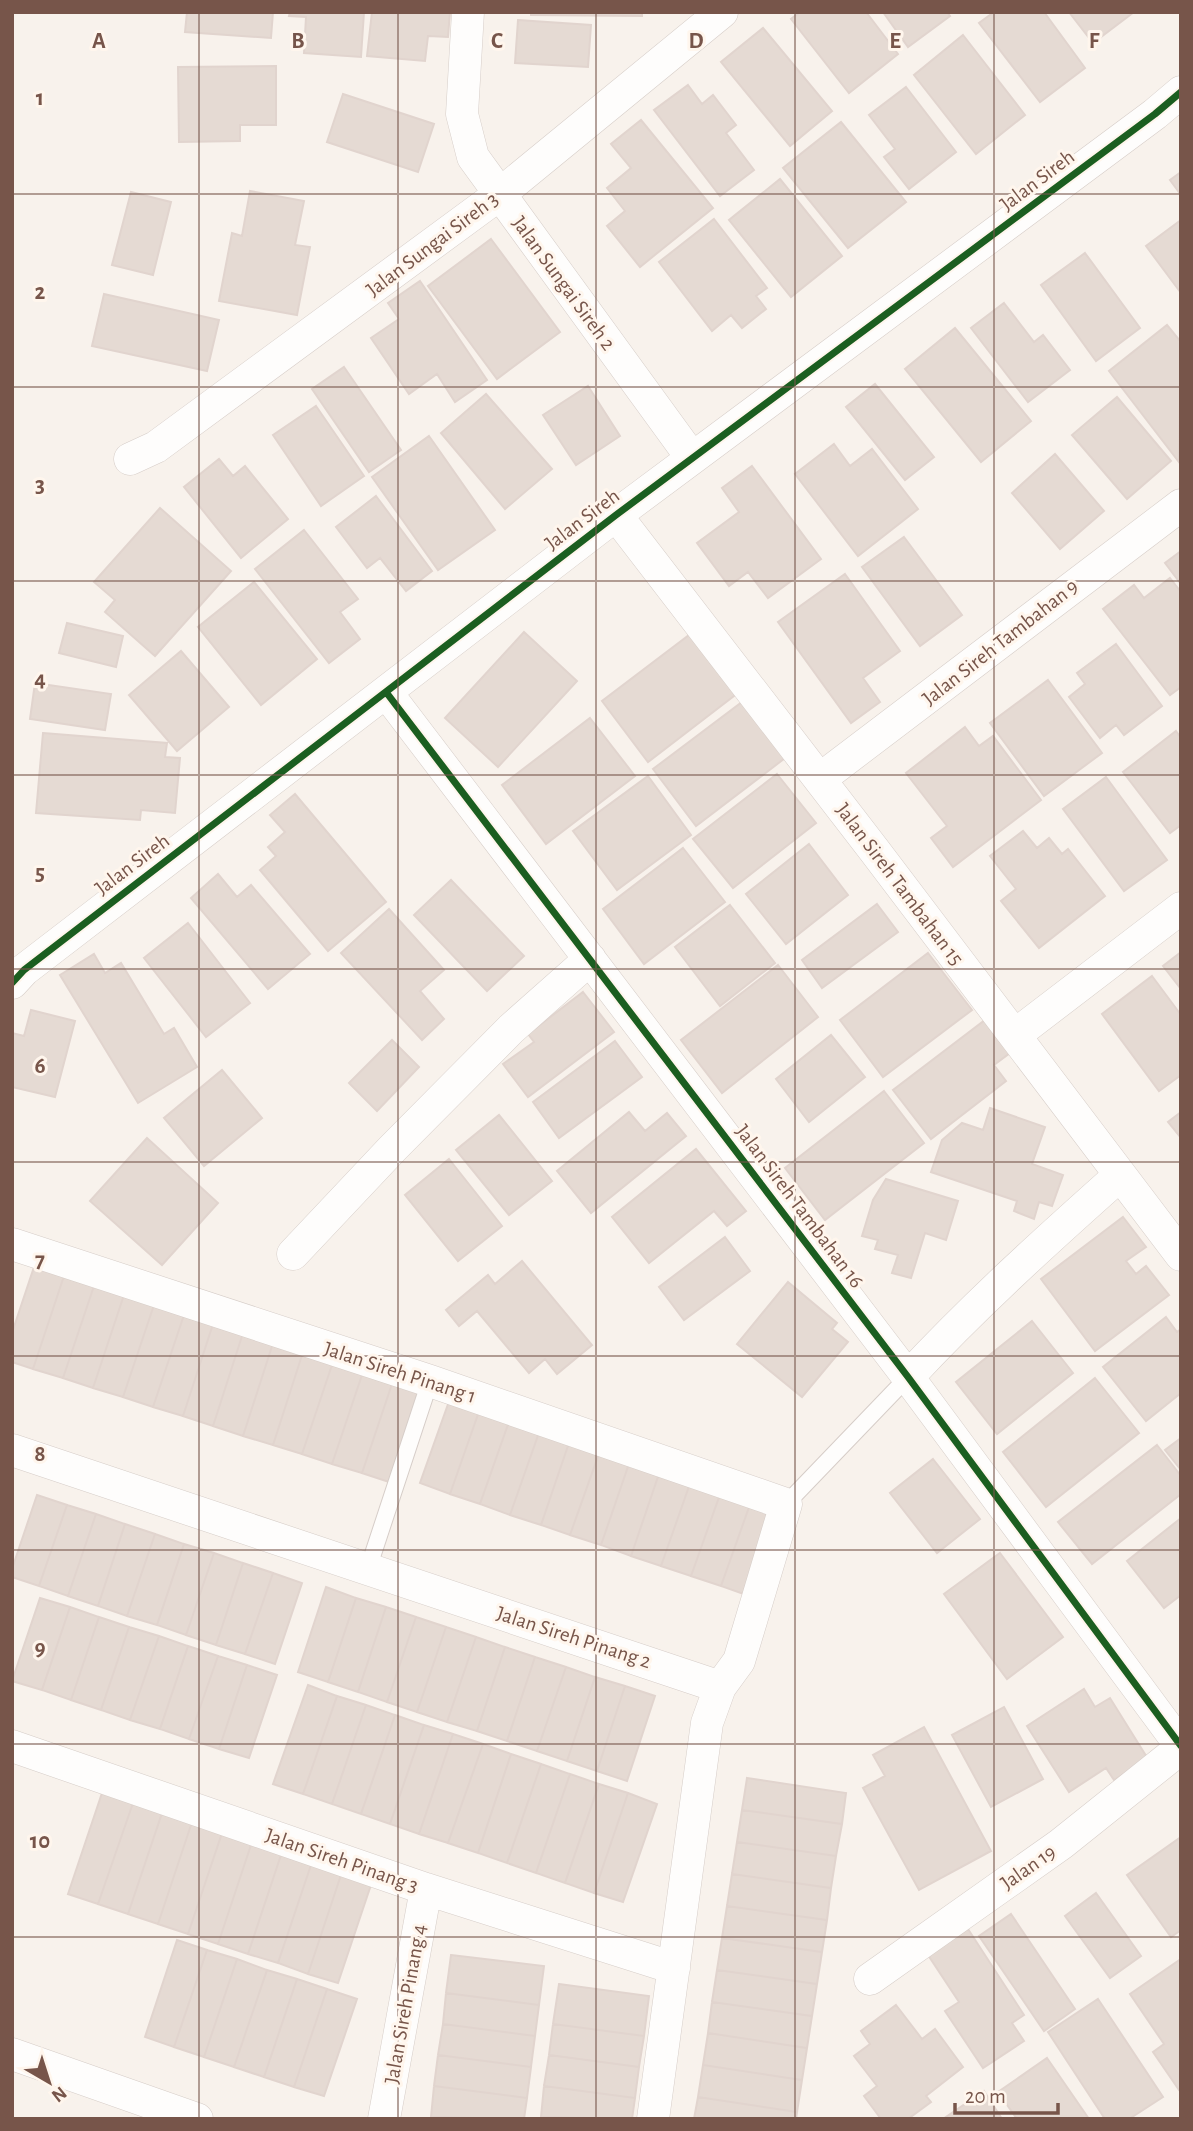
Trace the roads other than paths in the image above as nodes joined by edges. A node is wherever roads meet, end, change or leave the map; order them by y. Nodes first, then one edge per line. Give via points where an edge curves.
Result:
1 (468, 12) edge
2 (722, 12) edge
3 (1181, 92) edge
4 (500, 194) junction
5 (692, 458) junction
6 (130, 459) dead end
7 (1181, 505) edge
8 (616, 514) junction
9 (386, 692) junction
10 (820, 779) junction
11 (1181, 908) edge
12 (590, 959) junction
13 (12, 983) edge
14 (1015, 1035) junction
15 (1120, 1175) junction
16 (12, 1244) edge
17 (293, 1254) dead end
18 (1181, 1255) edge
19 (908, 1377) junction
20 (430, 1381) junction
21 (12, 1450) edge
22 (786, 1504) junction
23 (368, 1569) junction
24 (720, 1687) junction
25 (12, 1746) edge
26 (1181, 1747) edge
27 (425, 1889) junction
28 (674, 1968) junction
29 (870, 1979) dead end
30 (12, 2054) edge
31 (197, 2119) edge
32 (384, 2119) edge
33 (653, 2119) edge

1 - 4 street, Jalan Sungai Sireh 2 via 463,114 473,158
2 - 4 street, Jalan Sungai Sireh 3
3 - 5 street, Jalan Sireh
4 - 5 street, Jalan Sungai Sireh 2
4 - 6 street, Jalan Sungai Sireh 3 via 156,447
5 - 8 street, Jalan Sireh
7 - 10 street, Jalan Sireh Tambahan 9
8 - 9 street, Jalan Sireh
8 - 10 street, Jalan Sireh Tambahan 15
9 - 12 street, Jalan Sireh Tambahan 16
9 - 13 street, Jalan Sireh
10 - 14 street, Jalan Sireh Tambahan 15
11 - 14 street
12 - 17 street via 511,1030
12 - 19 street, Jalan Sireh Tambahan 16
14 - 15 street, Jalan Sireh Tambahan 15
15 - 18 street, Jalan Sireh Tambahan 15
15 - 19 street via 1035,1250
16 - 20 street, Jalan Sireh Pinang 1
19 - 22 lane
19 - 26 street, Jalan Sireh Tambahan 16
20 - 22 street, Jalan Sireh Pinang 1
20 - 23 lane
21 - 23 street, Jalan Sireh Pinang 2
22 - 24 street via 739,1661
23 - 24 street, Jalan Sireh Pinang 2
24 - 28 street via 707,1723
25 - 27 street, Jalan Sireh Pinang 3
26 - 29 street, Jalan 19 via 1061,1843
27 - 28 street, Jalan Sireh Pinang 3
27 - 32 street, Jalan Sireh Pinang 4
28 - 33 street
30 - 31 street

